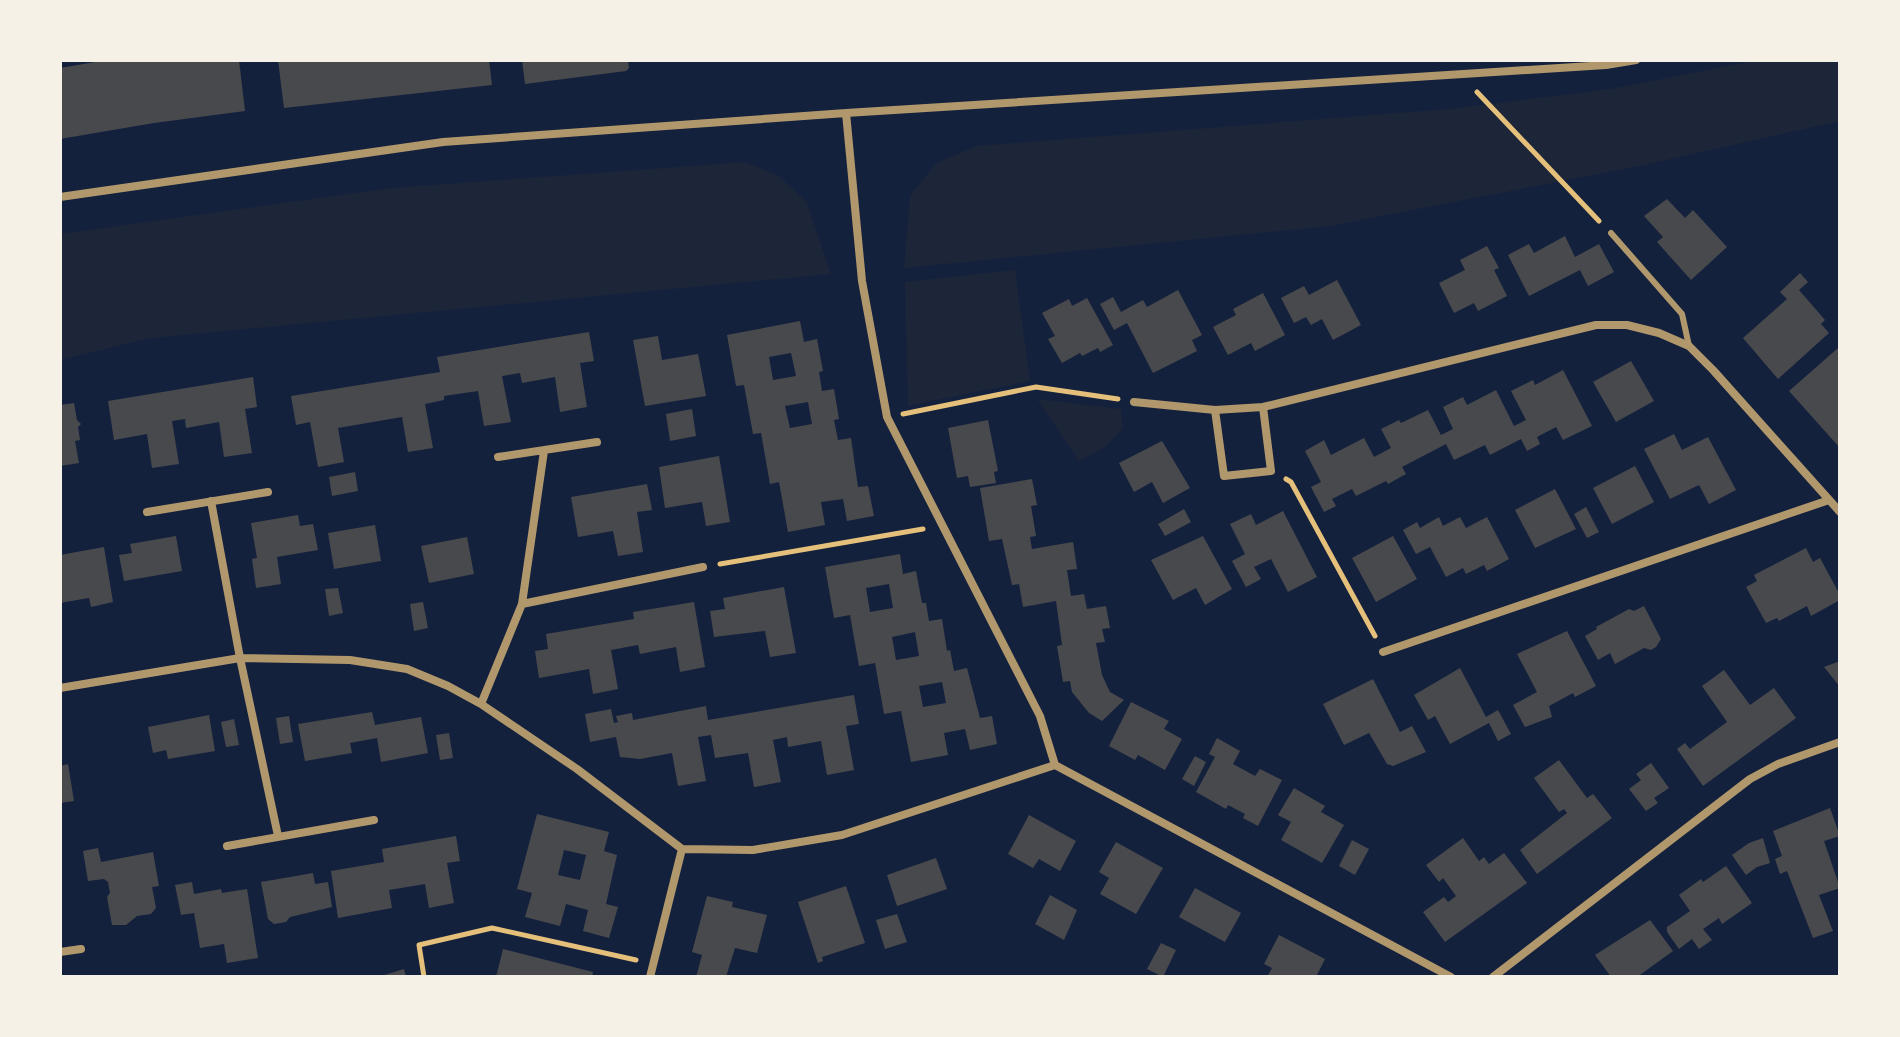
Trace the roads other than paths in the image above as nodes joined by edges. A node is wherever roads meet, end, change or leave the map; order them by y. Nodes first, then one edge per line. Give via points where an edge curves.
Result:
1 (1636, 60) edge
2 (846, 113) junction
3 (60, 197) edge
4 (1611, 233) road end
5 (1689, 346) junction
6 (1134, 402) road end
7 (1263, 407) junction
8 (1215, 410) junction
9 (597, 442) dead end
10 (544, 451) junction
11 (498, 457) dead end
12 (268, 492) dead end
13 (1829, 500) junction
14 (211, 501) junction
15 (147, 512) dead end
16 (1840, 512) edge
17 (703, 567) road end
18 (522, 604) junction
19 (1383, 652) road end
20 (240, 658) junction
21 (60, 688) edge
22 (481, 704) junction
23 (1840, 742) edge
24 (1055, 765) junction
25 (374, 820) dead end
26 (278, 836) junction
27 (227, 846) dead end
28 (682, 849) junction
29 (81, 949) dead end
30 (60, 952) edge
31 (650, 977) edge
32 (1451, 977) edge
33 (1493, 977) edge

1 - 2 street
2 - 3 street via 443,142
2 - 24 street via 862,281 887,417 1040,716
4 - 5 lane via 1682,314
5 - 7 street via 1627,325 1596,325
5 - 13 street
6 - 8 street
7 - 8 street
7 - 8 street via 1271,471 1224,476
9 - 10 street
10 - 11 street
10 - 18 street
12 - 14 street
13 - 16 street
13 - 19 street
14 - 15 street
14 - 20 street
17 - 18 street
18 - 22 street
20 - 21 street
20 - 22 street via 350,660 407,669
20 - 26 street
22 - 28 street
23 - 33 street via 1750,779
24 - 28 street via 842,835 753,850
24 - 32 street
25 - 26 street
26 - 27 street
28 - 31 street
29 - 30 street

